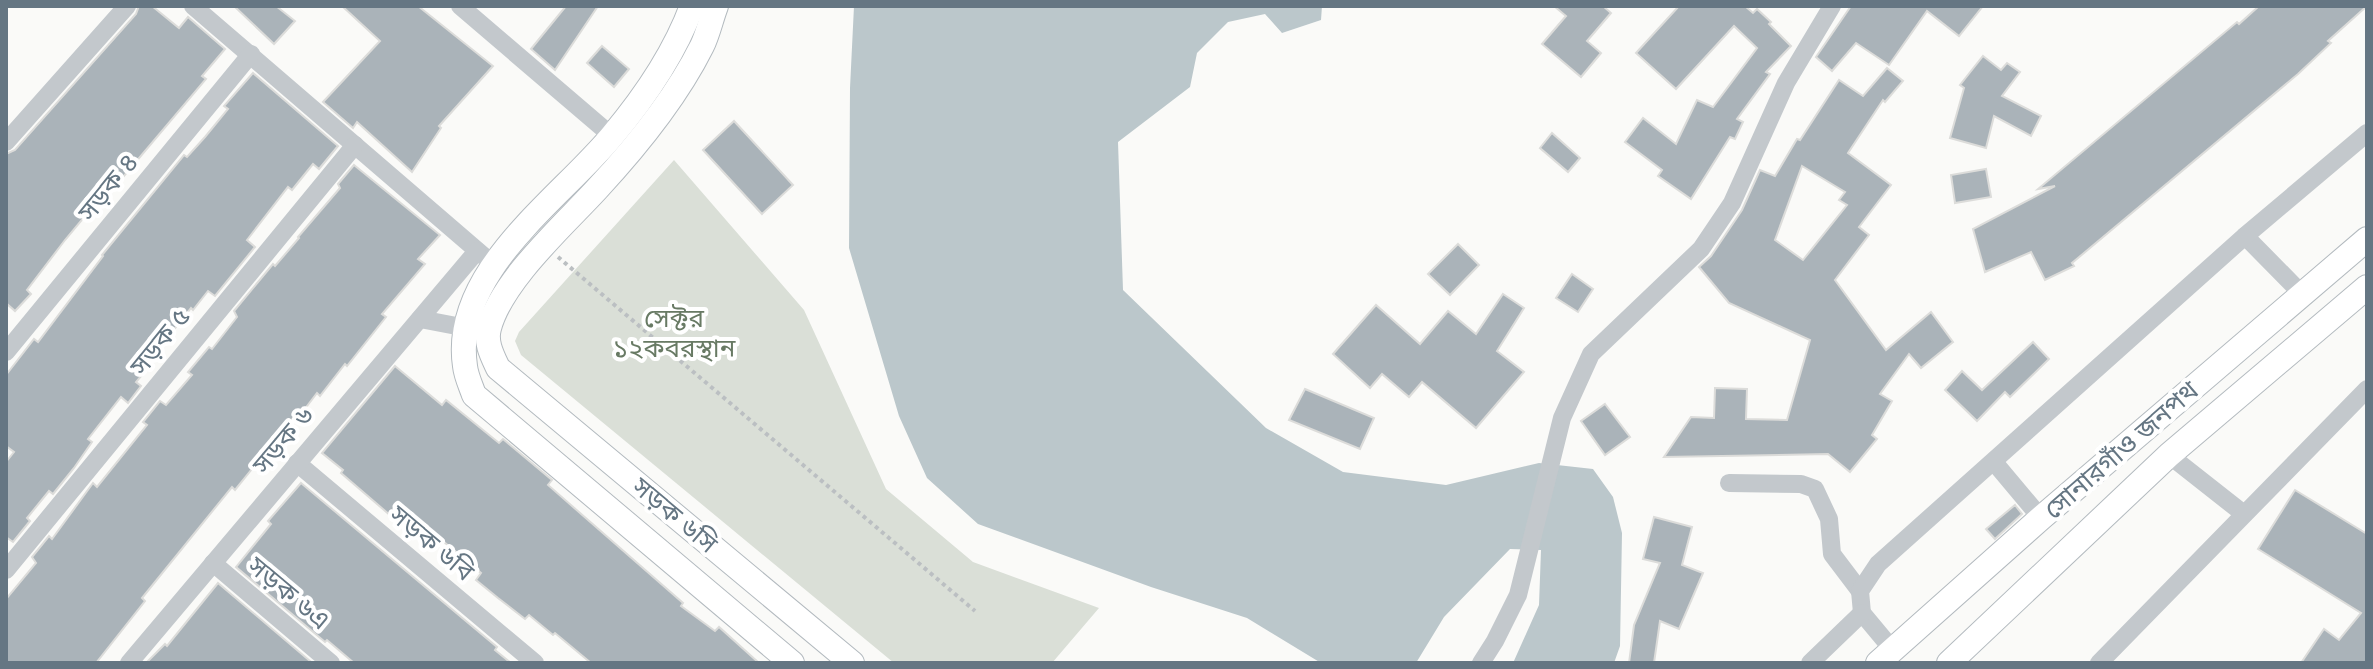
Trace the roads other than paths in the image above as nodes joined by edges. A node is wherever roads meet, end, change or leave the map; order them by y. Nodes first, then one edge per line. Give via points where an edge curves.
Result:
1 (127, 6) edge
2 (193, 6) edge
3 (460, 6) edge
4 (692, 6) edge
5 (716, 6) edge
6 (1832, 6) edge
7 (251, 54) junction
8 (2367, 133) edge
9 (612, 136) junction
10 (6, 142) edge
11 (355, 145) junction
12 (2245, 236) junction
13 (2367, 239) edge
14 (485, 258) junction
15 (2367, 287) edge
16 (2303, 295) junction
17 (420, 319) junction
18 (467, 328) junction
19 (6, 352) edge
20 (464, 354) junction
21 (493, 358) junction
22 (2367, 389) edge
23 (2169, 455) junction
24 (1994, 462) junction
25 (297, 463) junction
26 (1729, 483) dead end
27 (2244, 514) junction
28 (2041, 518) junction
29 (721, 554) junction
30 (213, 563) junction
31 (6, 570) edge
32 (696, 583) junction
33 (1860, 591) junction
34 (1862, 613) junction
35 (1885, 656) edge
36 (321, 660) edge
37 (129, 663) edge
38 (535, 663) edge
39 (792, 663) edge
40 (852, 663) edge
41 (1481, 663) edge
42 (1810, 663) edge
43 (1949, 663) edge
44 (2099, 663) edge

1 - 10 street
2 - 7 street
3 - 9 street
4 - 9 street via 661,68
5 - 21 street via 702,46 664,107 544,245 497,309 488,330
6 - 41 street via 1786,83 1732,203 1701,249 1591,354 1562,418 1518,595
7 - 11 street
7 - 19 street, সড়ক ৪
8 - 12 street
9 - 14 street via 528,223
11 - 14 street
11 - 31 street, সড়ক ৫
12 - 16 street
12 - 24 street
13 - 16 street, সোনারগাঁও জনপথ
14 - 17 street, সড়ক ৬
14 - 18 street
15 - 23 street, সোনারগাঁও জনপথ
16 - 28 street, সোনারগাঁও জনপথ
17 - 18 street
17 - 25 street, সড়ক ৬
18 - 20 street
20 - 21 street
20 - 32 street, সড়ক ৬সি via 474,395
21 - 29 street, সড়ক ৬সি
22 - 27 street
23 - 27 street
23 - 43 street, সোনারগাঁও জনপথ
24 - 28 street
24 - 33 street via 1878,564
25 - 30 street, সড়ক ৬
25 - 38 street, সড়ক ৬বি
26 - 33 street via 1801,484 1815,489 1829,519 1832,554
27 - 44 street
28 - 35 street, সোনারগাঁও জনপথ
29 - 32 street
29 - 40 street, সড়ক ৬সি
30 - 36 street, সড়ক ৬এ
30 - 37 street, সড়ক ৬
32 - 39 street, সড়ক ৬সি
33 - 34 street
34 - 35 street
34 - 42 street

